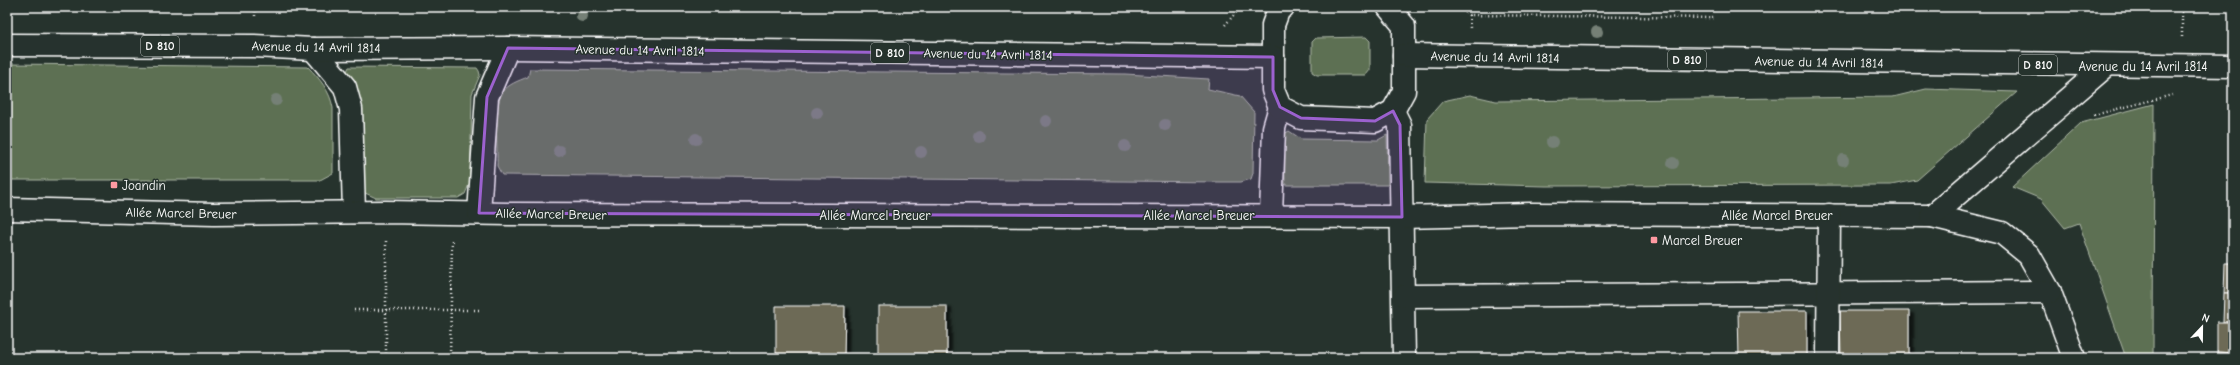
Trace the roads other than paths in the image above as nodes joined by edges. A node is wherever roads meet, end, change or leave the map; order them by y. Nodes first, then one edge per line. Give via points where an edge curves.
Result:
1 (1282, 7) edge
2 (1388, 7) edge
3 (7, 45) edge
4 (508, 48) junction
5 (313, 49) junction
6 (1404, 56) junction
7 (1273, 57) junction
8 (2106, 66) junction
9 (2233, 66) edge
10 (1280, 107) junction
11 (1393, 111) junction
12 (7, 209) edge
13 (354, 212) junction
14 (479, 213) junction
15 (1271, 215) junction
16 (1829, 215) junction
17 (1932, 216) junction
18 (1402, 217) junction
19 (2050, 292) junction
20 (1829, 294) junction
21 (1405, 296) junction
22 (1404, 358) edge
23 (1828, 358) edge
24 (2074, 358) edge

1 - 7 street via 1273,25
2 - 6 street via 1404,26
3 - 5 street, Avenue du 14 Avril 1814 / D 810 via 254,46
4 - 5 street, Avenue du 14 Avril 1814 / D 810
4 - 7 street, Avenue du 14 Avril 1814 / D 810
4 - 14 street, Allée Marcel Breuer via 487,97
5 - 13 street via 345,87 351,109
6 - 8 street, Avenue du 14 Avril 1814 / D 810
6 - 11 street via 1404,91
7 - 10 street via 1273,90
8 - 9 street, Avenue du 14 Avril 1814 / D 810
8 - 17 street
10 - 11 street via 1301,118 1338,120 1375,121
10 - 15 street, Allée Marcel Breuer via 1274,128
11 - 18 street via 1400,125
12 - 13 street, Allée Marcel Breuer via 214,214
13 - 14 street, Allée Marcel Breuer
14 - 15 street, Allée Marcel Breuer
15 - 18 street, Allée Marcel Breuer
16 - 17 street, Allée Marcel Breuer
16 - 18 street, Allée Marcel Breuer via 1531,214
16 - 20 street
17 - 19 street, Allée Marcel Breuer via 2002,233 2029,255
18 - 21 street
19 - 20 street
19 - 24 street, Allée Marcel Breuer
20 - 21 street
20 - 23 street
21 - 22 street

